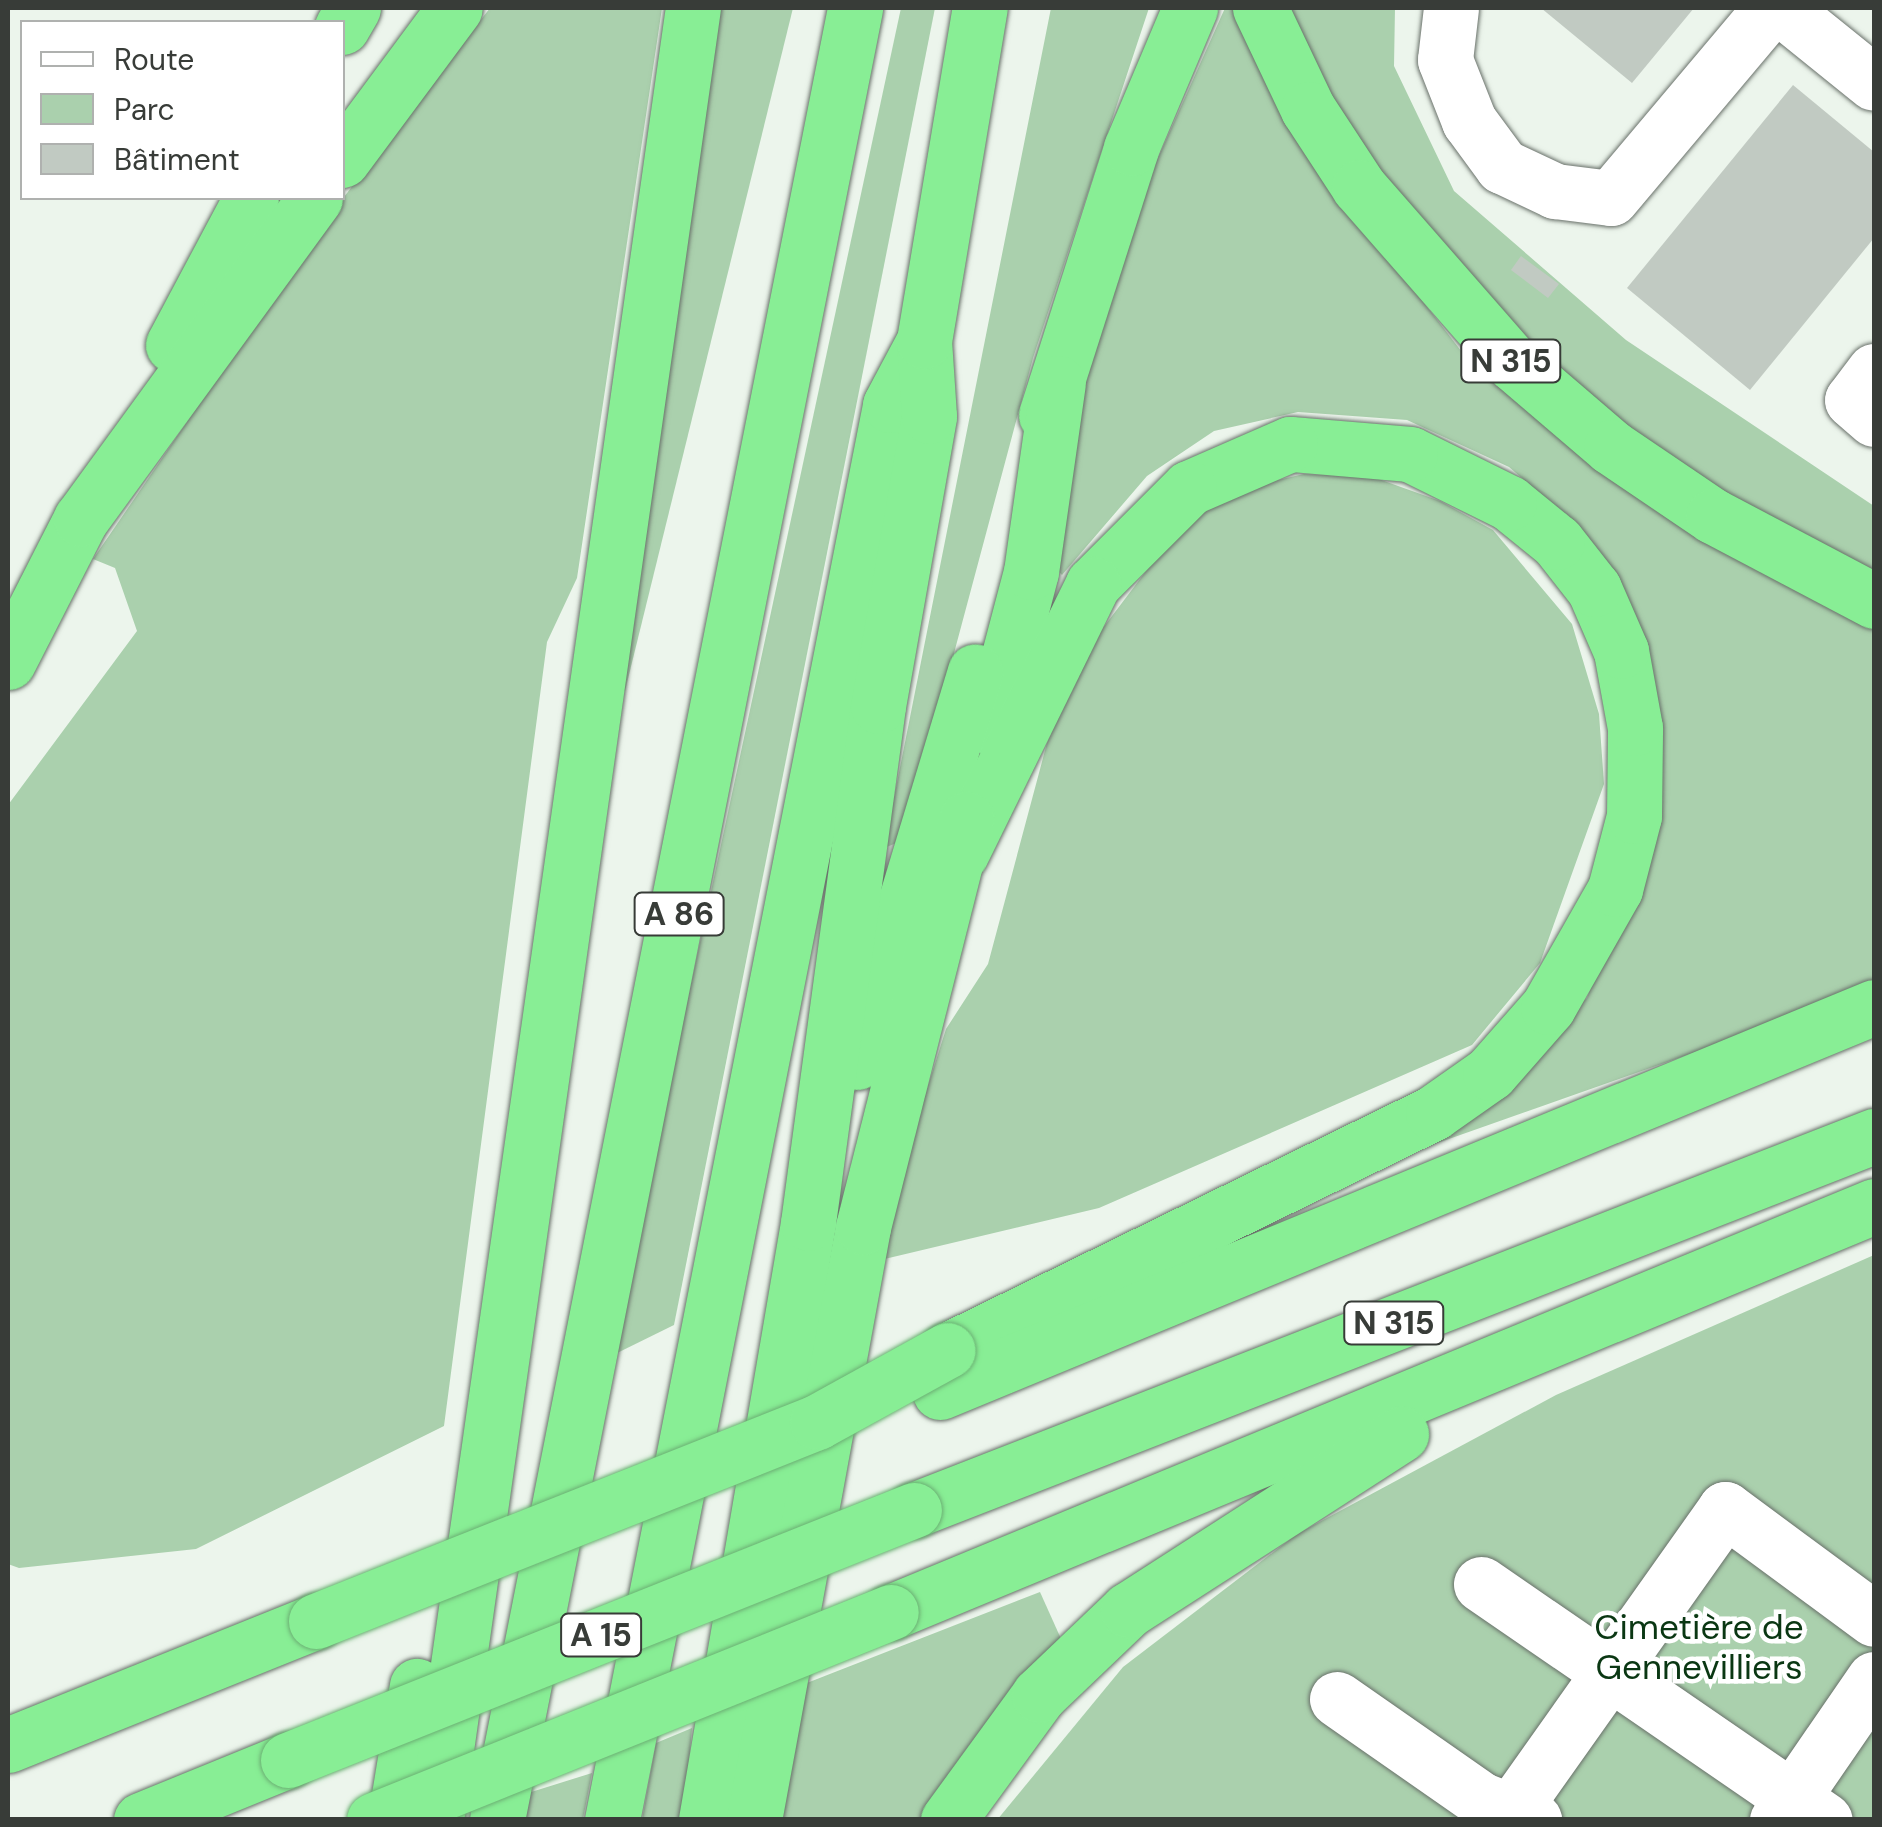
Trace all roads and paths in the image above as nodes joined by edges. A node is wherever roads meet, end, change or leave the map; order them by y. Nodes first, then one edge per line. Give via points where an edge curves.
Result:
1 (455, 8) edge
2 (693, 8) edge
3 (855, 8) edge
4 (980, 8) edge
5 (1190, 8) edge
6 (1260, 8) edge
7 (1452, 8) edge
8 (1772, 8) edge
9 (1780, 8) edge
10 (1874, 83) edge
11 (345, 156) edge
12 (250, 200) edge
13 (314, 200) edge
14 (924, 341) junction
15 (1874, 371) edge
16 (1058, 382) junction
17 (1874, 419) edge
18 (81, 519) junction
19 (1874, 601) edge
20 (8, 662) edge
21 (961, 853) junction
22 (1874, 1007) edge
23 (1874, 1136) edge
24 (1874, 1206) edge
25 (808, 1223) junction
26 (1554, 1343) junction
27 (944, 1371) junction
28 (482, 1461) junction
29 (914, 1510) joint
30 (1482, 1584) dead end
31 (1874, 1618) edge
32 (1611, 1671) junction
33 (1874, 1679) edge
34 (1337, 1700) dead end
35 (8, 1744) edge
36 (1799, 1812) edge
37 (1518, 1815) edge
38 (141, 1820) edge
39 (374, 1820) edge
40 (394, 1820) edge
41 (436, 1820) edge
42 (498, 1820) edge
43 (612, 1820) edge
44 (706, 1820) edge
45 (754, 1820) edge
46 (948, 1820) edge

1 - 11 highway
2 - 28 highway
3 - 42 highway, A 86
4 - 14 highway
5 - 16 highway via 1130,148
6 - 19 highway, N 315 via 1308,110 1359,187 1513,363 1611,447 1714,516
7 - 8 street via 1446,60 1469,121 1502,166 1555,191 1611,198
9 - 10 street
12 - 18 highway
13 - 18 highway
14 - 25 highway via 929,416 878,706
14 - 43 highway via 890,404
15 - 17 street via 1852,400
16 - 21 highway via 1031,572
16 - 25 highway
18 - 20 highway
21 - 27 highway via 1093,584 1189,488 1290,444 1410,454 1508,503 1557,542 1594,590 1621,652 1636,728 1634,798 1615,889 1548,1007 1490,1073 1432,1112
21 - 45 highway via 863,1227
22 - 27 highway
23 - 29 highway, N 315
24 - 26 highway
25 - 44 highway
26 - 39 highway, bridge
26 - 46 highway via 1128,1610 1039,1695
27 - 35 highway, bridge
28 - 40 highway via 445,1519
28 - 41 highway
29 - 38 highway, A 15, bridge
30 - 32 street
31 - 32 street via 1725,1508
32 - 36 street
32 - 37 street
33 - 36 street
34 - 37 street via 1482,1800

